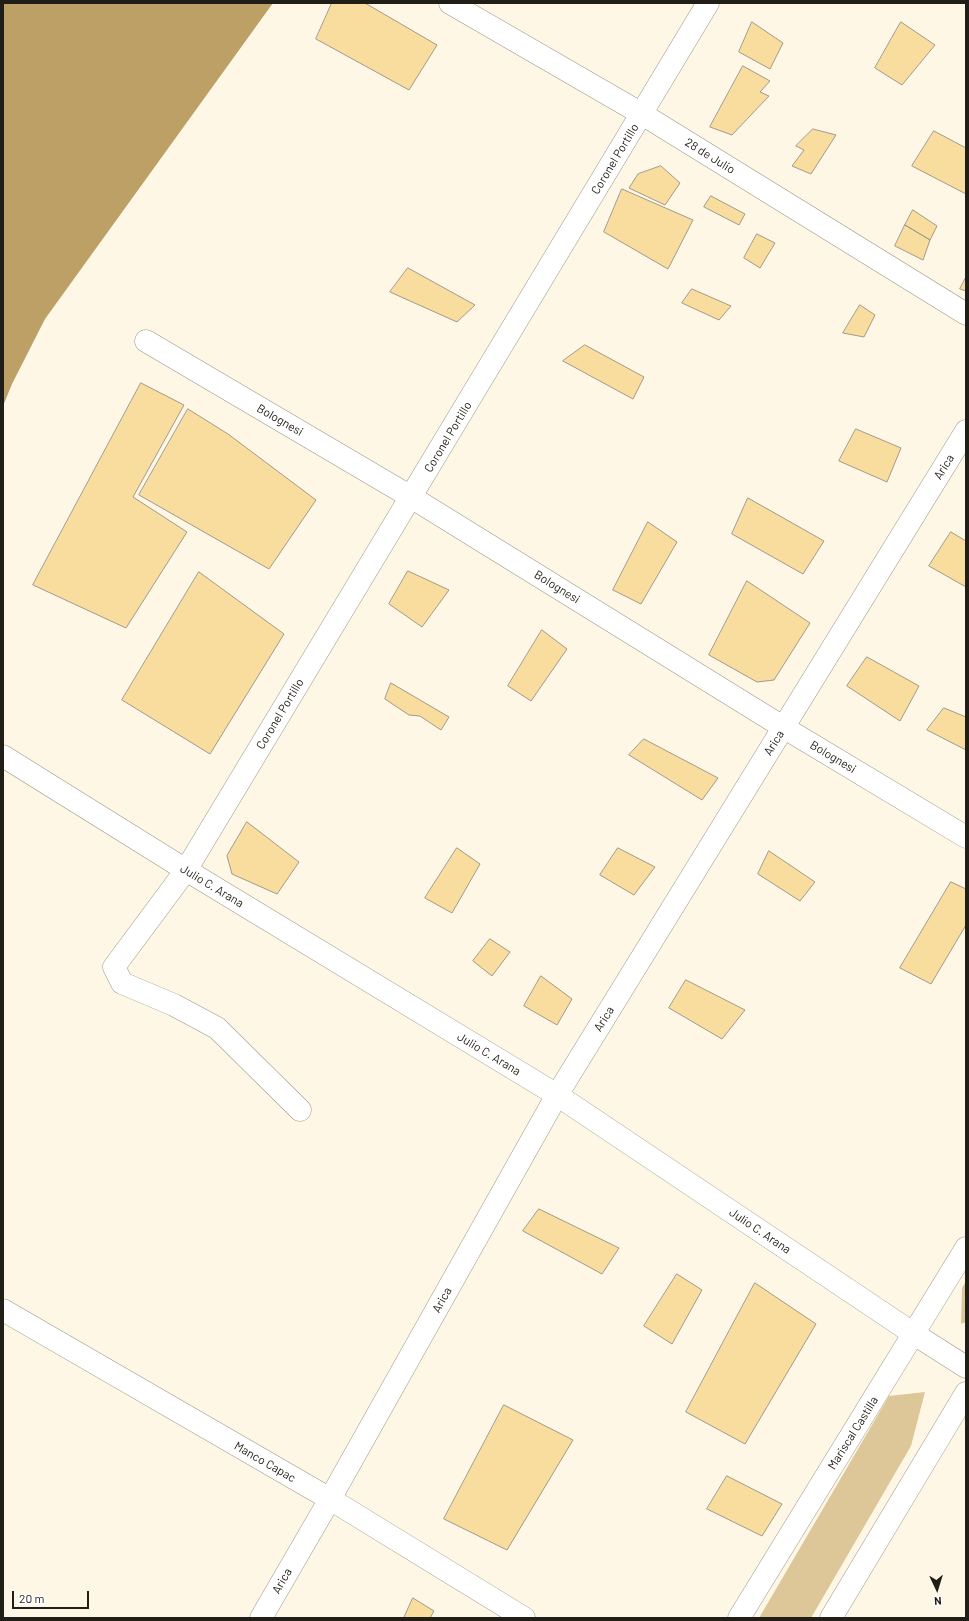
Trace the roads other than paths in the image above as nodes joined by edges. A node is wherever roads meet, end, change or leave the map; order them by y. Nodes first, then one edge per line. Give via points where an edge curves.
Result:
1 (450, 3) edge
2 (708, 3) edge
3 (642, 114) junction
4 (966, 314) edge
5 (146, 341) dead end
6 (966, 431) edge
7 (411, 497) junction
8 (783, 727) junction
9 (3, 756) edge
10 (966, 838) edge
11 (186, 870) junction
12 (557, 1095) junction
13 (300, 1110) dead end
14 (966, 1248) edge
15 (3, 1310) edge
16 (914, 1334) junction
17 (966, 1367) edge
18 (966, 1392) edge
19 (330, 1499) junction
20 (261, 1618) edge
21 (524, 1618) edge
22 (739, 1618) edge
23 (831, 1618) edge

1 - 3 street, 28 de Julio
2 - 3 street, Coronel Portillo
3 - 4 street, 28 de Julio
3 - 7 street, Coronel Portillo
5 - 7 street, Bolognesi
6 - 8 street, Arica
7 - 8 street, Bolognesi
7 - 11 street, Coronel Portillo
8 - 10 street, Bolognesi
8 - 12 street, Arica
9 - 11 street, Julio C. Arana
11 - 12 street, Julio C. Arana
11 - 13 street, Coronel Portillo via 114,967 119,978 122,984 174,1005 217,1028
12 - 16 street, Julio C. Arana
12 - 19 street, Arica
14 - 16 street, Mariscal Castilla
15 - 19 street, Manco Capac
16 - 17 street, Julio C. Arana
16 - 22 street, Mariscal Castilla
18 - 23 street
19 - 20 street, Arica
19 - 21 street, Manco Capac

